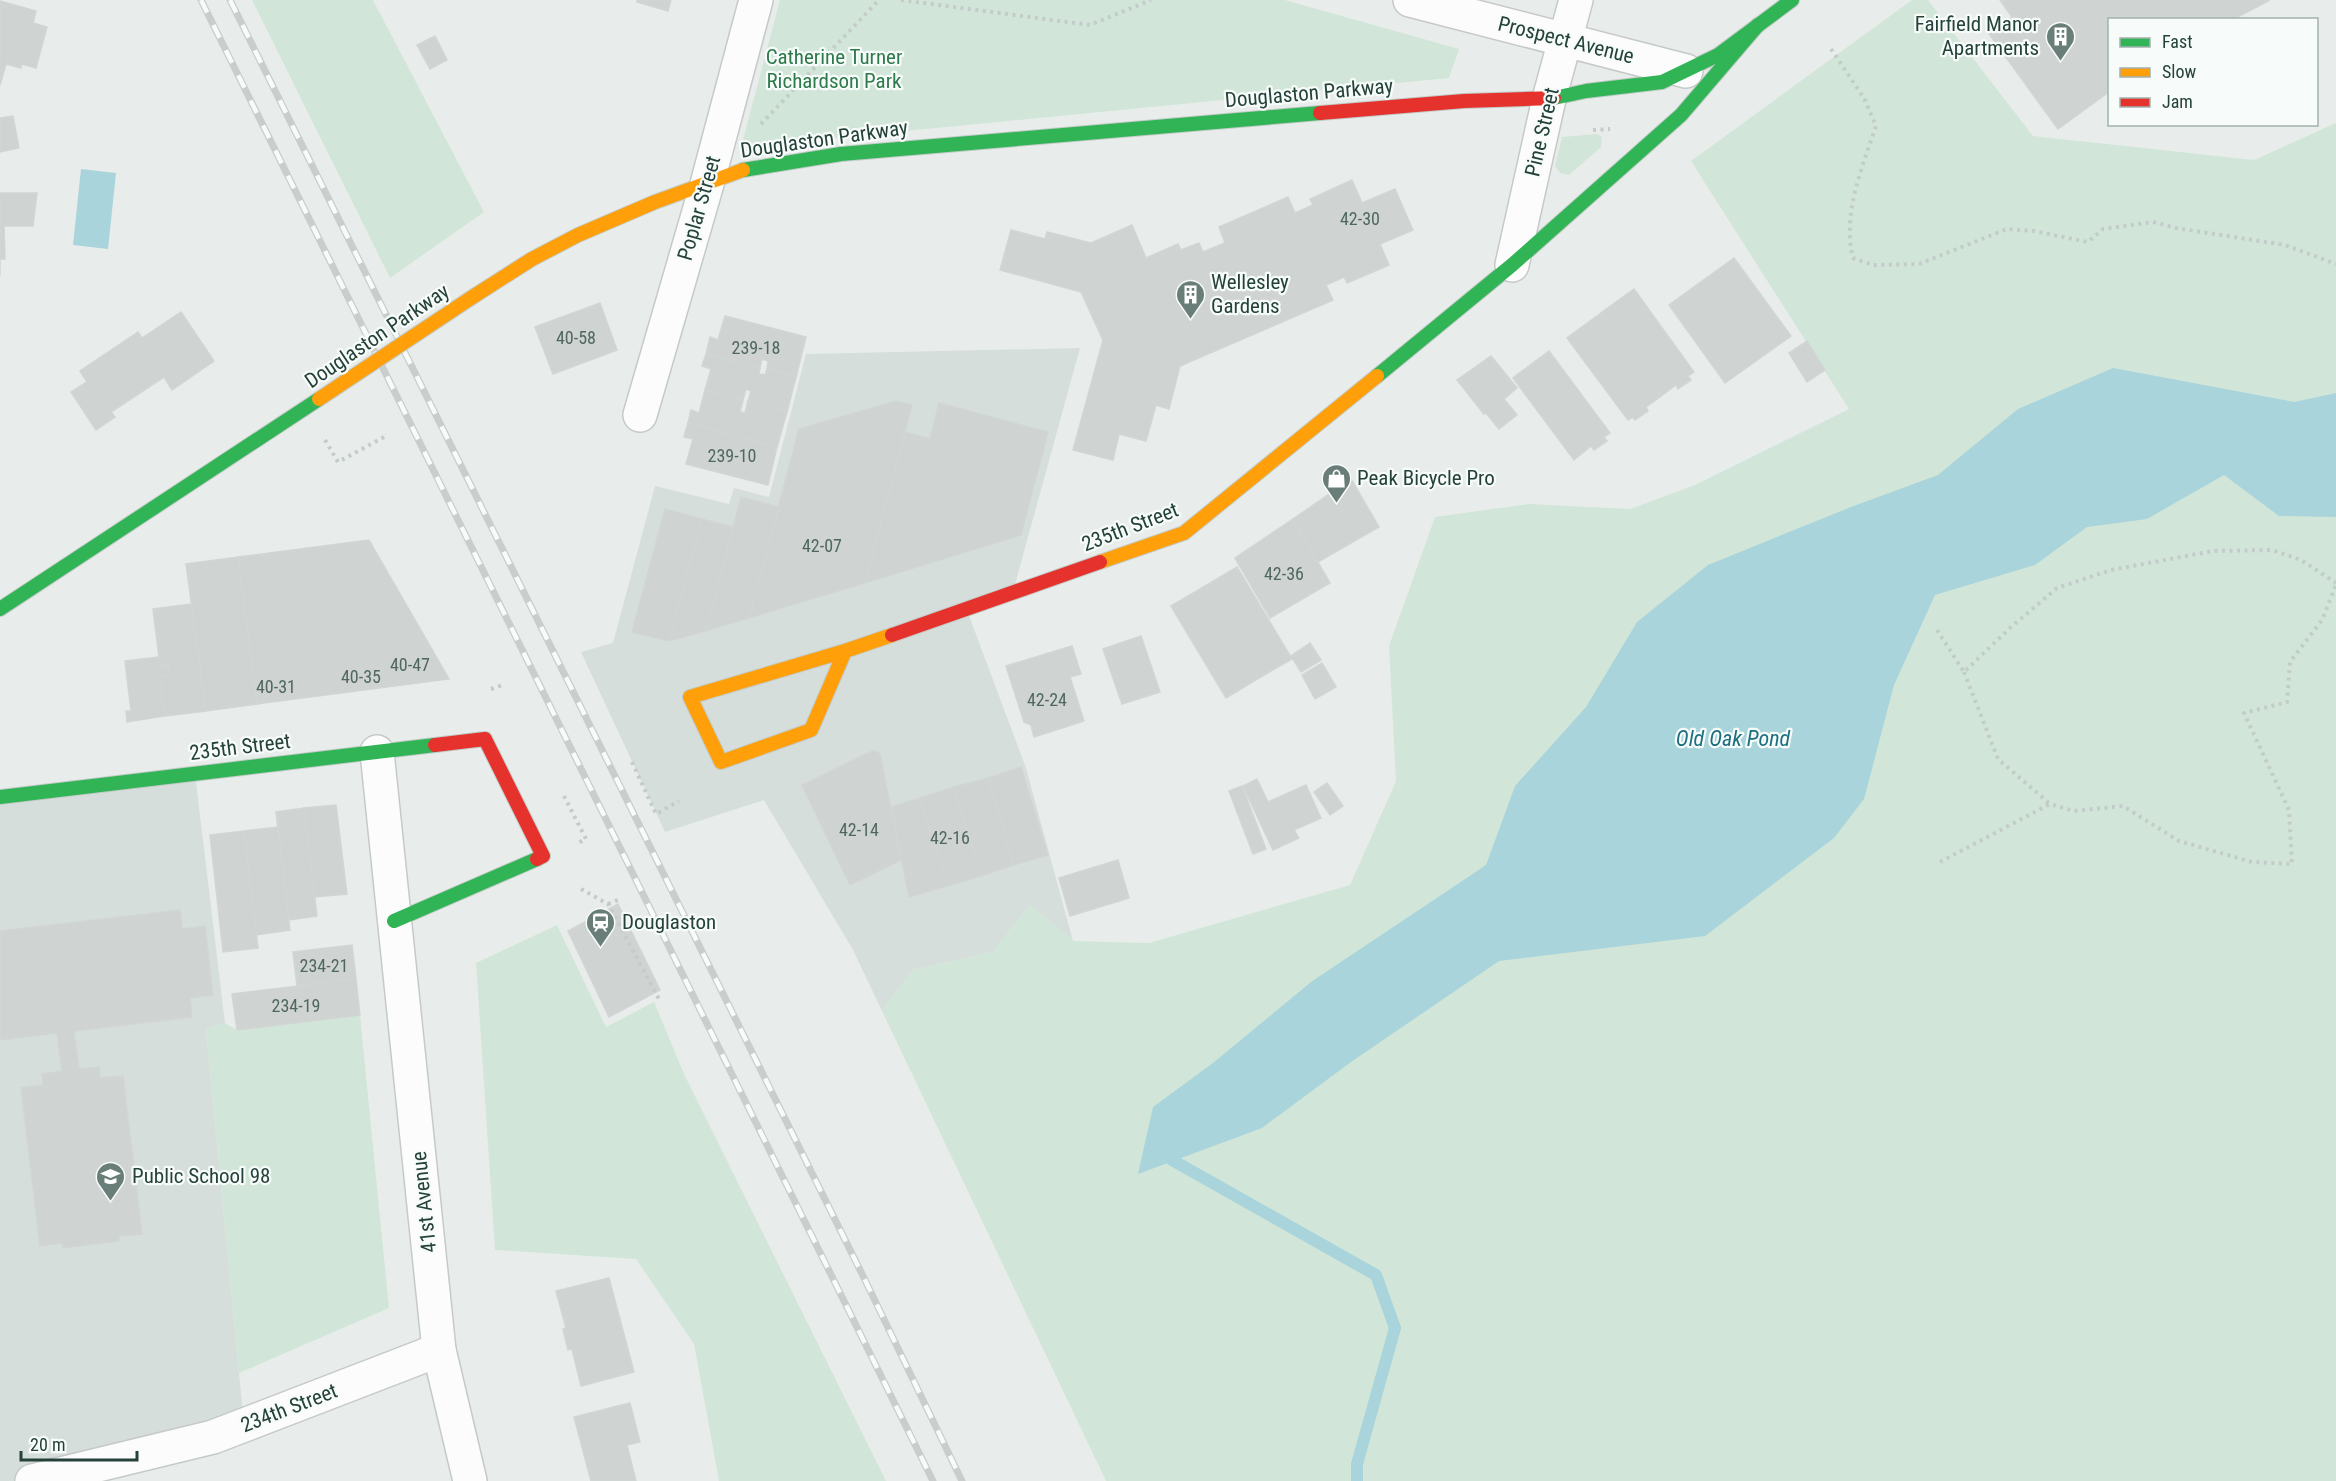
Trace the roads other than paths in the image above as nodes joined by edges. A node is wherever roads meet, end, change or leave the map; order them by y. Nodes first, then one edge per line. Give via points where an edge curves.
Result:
1 (756, 0) edge
2 (1410, 0) edge
3 (1576, 0) edge
4 (1792, 0) edge
5 (1758, 25) junction
6 (1565, 39) junction
7 (1686, 70) junction
8 (1549, 99) junction
9 (707, 184) junction
10 (1512, 265) junction
11 (640, 415) dead end
12 (0, 609) edge
13 (845, 651) junction
14 (377, 752) junction
15 (0, 797) edge
16 (394, 921) junction
17 (439, 1350) junction
18 (32, 1481) edge
19 (470, 1481) edge

1 - 9 street, Poplar Street
2 - 6 street, Prospect Avenue
3 - 6 street, Pine Street
4 - 5 street, Douglaston Parkway
5 - 7 street, Douglaston Parkway via 1718,55
5 - 10 street, Douglaston Parkway via 1681,115
6 - 7 street, Prospect Avenue
6 - 8 street, Pine Street
7 - 8 street, Douglaston Parkway via 1662,82
8 - 9 street, Douglaston Parkway via 1464,100 841,154 737,171
8 - 10 street, Pine Street
9 - 11 street, Poplar Street
9 - 12 street, Douglaston Parkway, bridge via 655,202 532,259
10 - 13 street, 235th Street via 1184,533
13 - 13 street, 235th Street via 690,697 721,762 811,730
14 - 15 street, 235th Street
14 - 16 street, 41st Avenue
14 - 16 street, 235th Street via 484,738 543,856
16 - 17 street, 41st Avenue
17 - 18 street, 234th Street via 213,1437
17 - 19 street, 41st Avenue

